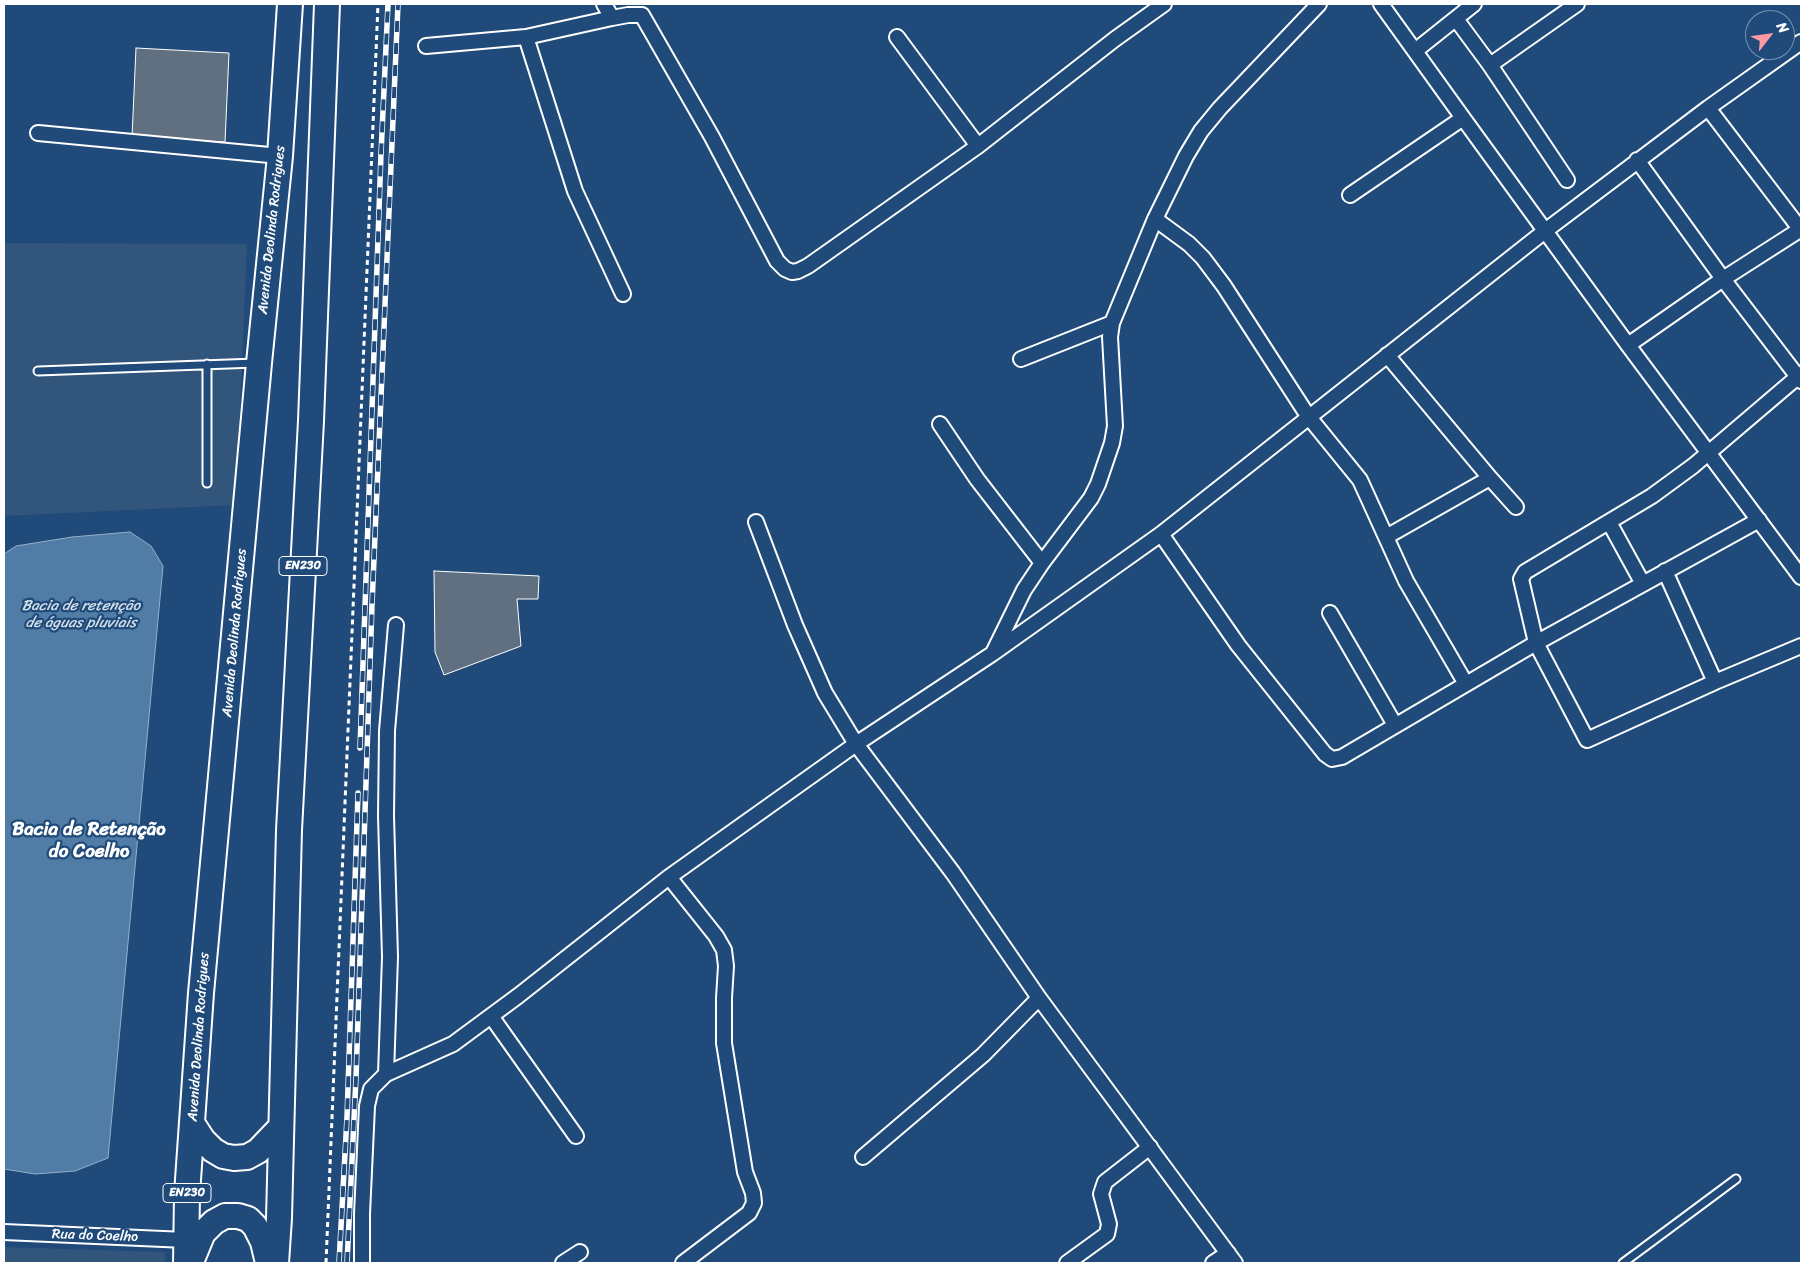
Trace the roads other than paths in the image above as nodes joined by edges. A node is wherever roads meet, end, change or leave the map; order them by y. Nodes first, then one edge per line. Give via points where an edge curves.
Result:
1 (290, 4) edge
2 (328, 4) edge
3 (604, 4) edge
4 (1164, 4) edge
5 (1319, 4) edge
6 (1381, 4) edge
7 (1474, 4) edge
8 (1577, 4) edge
9 (612, 18) junction
10 (1456, 18) junction
11 (526, 37) junction
12 (897, 37) dead end
13 (1801, 42) edge
14 (426, 46) dead end
15 (1415, 51) junction
16 (1490, 65) junction
17 (1708, 108) junction
18 (1462, 118) junction
19 (38, 133) dead end
20 (978, 146) junction
21 (280, 156) junction
22 (1637, 160) junction
23 (1567, 180) dead end
24 (1350, 195) dead end
25 (1155, 219) junction
26 (1801, 229) edge
27 (1545, 231) junction
28 (1723, 279) junction
29 (623, 294) dead end
30 (1112, 324) junction
31 (1628, 345) junction
32 (1387, 355) junction
33 (1021, 359) dead end
34 (259, 362) junction
35 (207, 364) junction
36 (38, 371) dead end
37 (1800, 377) edge
38 (1308, 416) junction
39 (940, 424) dead end
40 (1708, 454) junction
41 (1490, 478) junction
42 (206, 483) dead end
43 (1516, 507) dead end
44 (1759, 520) junction
45 (756, 522) dead end
46 (1609, 522) junction
47 (1161, 534) junction
48 (1386, 537) junction
49 (1042, 562) junction
50 (1665, 571) junction
51 (1801, 578) edge
52 (1643, 584) junction
53 (1330, 612) dead end
54 (396, 625) dead end
55 (1536, 643) junction
56 (1801, 646) edge
57 (992, 654) junction
58 (1715, 682) junction
59 (1466, 684) junction
60 (1394, 725) junction
61 (856, 744) junction
62 (669, 877) junction
63 (1039, 998) junction
64 (491, 1016) junction
65 (386, 1074) junction
66 (192, 1123) junction
67 (280, 1127) junction
68 (576, 1136) dead end
69 (1150, 1147) junction
70 (863, 1157) dead end
71 (1736, 1179) dead end
72 (4, 1232) edge
73 (186, 1240) junction
74 (580, 1252) dead end
75 (1231, 1258) edge
76 (186, 1263) edge
77 (191, 1263) edge
78 (268, 1263) edge
79 (276, 1263) edge
80 (362, 1263) edge
81 (564, 1263) edge
82 (684, 1263) edge
83 (1067, 1263) edge
84 (1213, 1263) edge
85 (1623, 1263) edge

1 - 21 highway, Avenida Deolinda Rodrigues / EN230
2 - 67 highway, EN230 via 311,421 289,830
3 - 9 street
4 - 20 street
5 - 25 street via 1201,131
6 - 15 street
7 - 10 street
8 - 16 street
9 - 11 street
9 - 20 street via 642,15 712,137 777,261 792,272 808,266
10 - 15 street
10 - 16 street
11 - 14 street
11 - 29 street via 575,191
12 - 20 street
13 - 17 street
15 - 18 street
16 - 23 street
17 - 22 street
17 - 26 street
18 - 24 street
18 - 27 street
19 - 21 street
21 - 34 highway, Avenida Deolinda Rodrigues / EN230
22 - 27 street
22 - 28 street
25 - 30 street
25 - 38 street via 1203,258
26 - 28 street
27 - 31 street
27 - 32 street
28 - 31 street
28 - 37 street
30 - 33 street
30 - 49 street via 1115,426 1112,443 1092,498
31 - 40 street
32 - 38 street
32 - 41 street
34 - 35 lane
34 - 66 highway, Avenida Deolinda Rodrigues / EN230
35 - 36 lane
35 - 42 lane
37 - 40 street
38 - 47 street
38 - 48 street via 1360,480
39 - 49 street via 977,480
40 - 44 street
40 - 46 street via 1652,496
41 - 43 street
41 - 48 street
44 - 50 street
44 - 51 street
45 - 61 street via 825,693
46 - 52 street
46 - 55 street via 1522,575
47 - 57 street
47 - 60 street via 1238,645 1325,754 1332,759 1342,757
48 - 59 street via 1406,581
49 - 57 street
50 - 52 street
50 - 58 street
52 - 55 street
53 - 60 street
54 - 65 street via 386,731 390,958
55 - 58 street via 1587,740
55 - 59 street
56 - 58 street
57 - 61 street
59 - 60 street
61 - 62 street
61 - 63 street via 953,873
62 - 64 street
62 - 82 street via 724,950 724,1043 745,1172 754,1203 749,1214
63 - 69 street
63 - 70 street via 982,1055
64 - 65 street via 453,1044
64 - 68 street
65 - 80 street via 371,1090 367,1106
66 - 67 highway via 213,1150 234,1158 247,1157 258,1151
66 - 73 highway, Avenida Deolinda Rodrigues / EN230
67 - 79 highway, EN230
69 - 75 street
69 - 83 street via 1105,1182 1101,1194 1109,1224 1107,1234
71 - 85 lane
72 - 73 street, Rua do Coelho
73 - 76 highway, Avenida Deolinda Rodrigues / EN230
74 - 81 street
75 - 84 street
77 - 78 highway via 203,1232 225,1216 238,1216 256,1226

